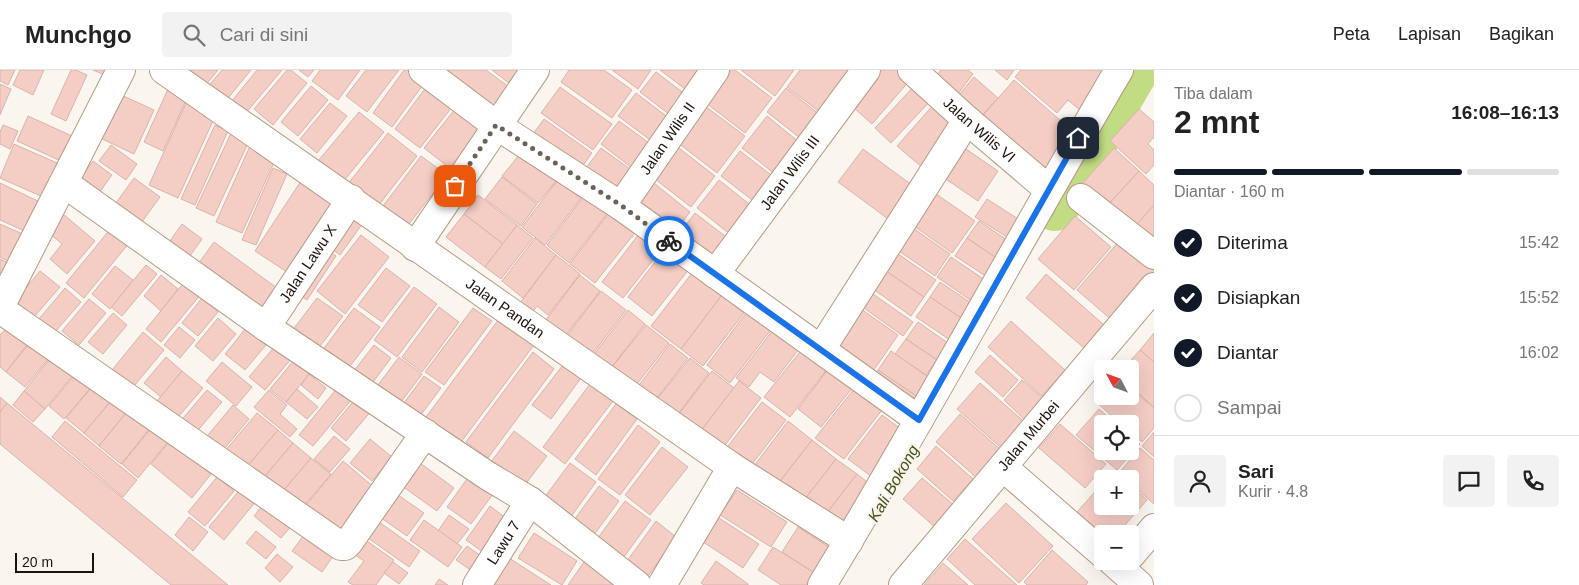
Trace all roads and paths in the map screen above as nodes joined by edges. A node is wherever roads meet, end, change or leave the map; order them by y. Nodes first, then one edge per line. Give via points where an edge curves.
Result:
1 (121, 70) edge
2 (164, 70) edge
3 (423, 70) edge
4 (535, 70) edge
5 (715, 70) edge
6 (866, 70) edge
7 (912, 70) edge
8 (1119, 70) edge
9 (967, 120) junction
10 (496, 125) junction
11 (64, 183) junction
12 (1048, 189) junction
13 (1081, 198) dead end
14 (351, 200) junction
15 (622, 206) junction
16 (415, 246) junction
17 (1154, 255) edge
18 (715, 274) junction
19 (1154, 287) edge
20 (0, 308) edge
21 (266, 327) junction
22 (821, 349) junction
23 (919, 420) junction
24 (426, 433) junction
25 (732, 467) junction
26 (1003, 467) junction
27 (530, 500) junction
28 (1154, 528) edge
29 (849, 541) junction
30 (1094, 545) edge
31 (1139, 545) edge
32 (477, 585) edge
33 (637, 585) edge
34 (662, 585) edge
35 (822, 585) edge
36 (903, 585) edge

1 - 11 street
2 - 14 street, Jalan Pandan
3 - 10 street
4 - 10 street
5 - 15 street, Jalan Wilis II
6 - 18 street, Jalan Wilis III
7 - 9 street, Jalan Wilis VI
8 - 12 street
9 - 12 street, Jalan Wilis VI
9 - 22 street
10 - 15 street
10 - 16 street
11 - 20 street
11 - 21 street
12 - 23 street
13 - 17 street
14 - 16 street, Jalan Pandan
14 - 21 street, Jalan Lawu X
15 - 18 street
16 - 25 street, Jalan Pandan
18 - 22 street
19 - 26 street, Jalan Murbei
20 - 24 street via 341,546 349,542
21 - 24 street
22 - 23 street
23 - 29 street
24 - 27 street via 488,476
25 - 29 street, Jalan Pandan
25 - 34 street
26 - 30 street
26 - 36 street, Jalan Murbei
27 - 32 street, Lawu 7
27 - 33 street
28 - 31 street
29 - 35 street

